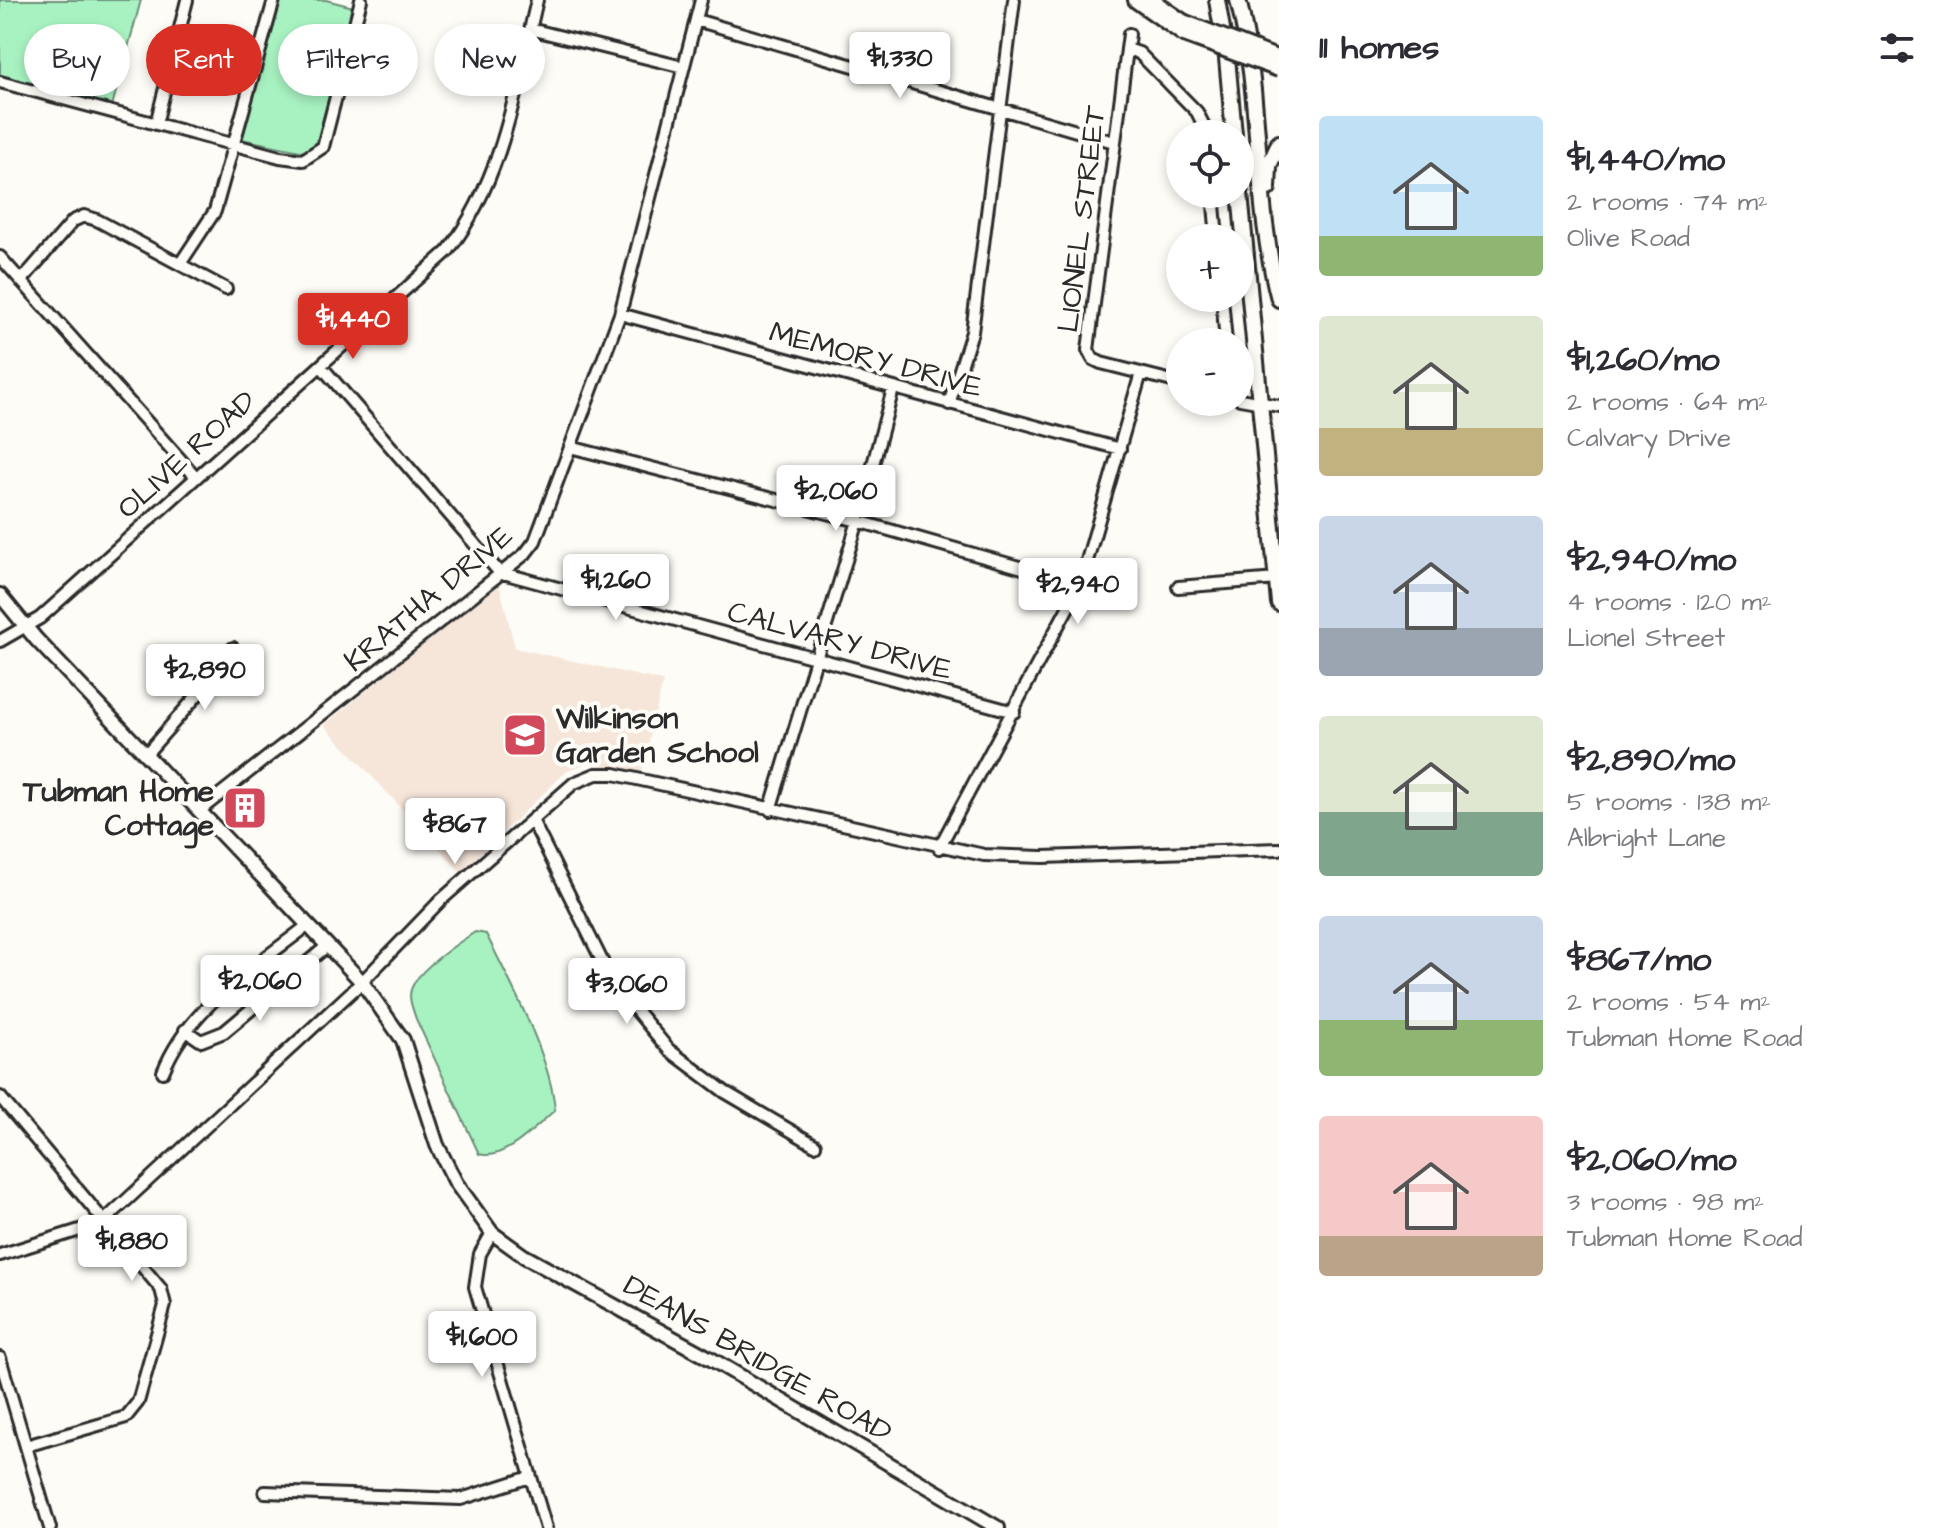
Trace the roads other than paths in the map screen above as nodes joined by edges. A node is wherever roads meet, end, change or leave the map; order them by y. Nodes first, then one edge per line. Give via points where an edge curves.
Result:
1 (187, 0) edge
2 (274, 0) edge
3 (361, 0) edge
4 (537, 0) edge
5 (701, 0) edge
6 (1014, 0) edge
7 (1136, 0) edge
8 (1151, 0) edge
9 (1217, 0) edge
10 (1238, 0) edge
11 (696, 20) junction
12 (531, 24) edge
13 (1184, 28) junction
14 (545, 33) edge
15 (1129, 34) dead end
16 (1127, 49) junction
17 (1279, 59) edge
18 (683, 67) junction
19 (1279, 69) edge
20 (0, 82) edge
21 (514, 96) edge
22 (999, 110) junction
23 (1201, 120) edge
24 (1233, 120) edge
25 (156, 124) junction
26 (1114, 142) junction
27 (1279, 143) edge
28 (233, 144) junction
29 (1241, 208) edge
30 (0, 257) edge
31 (180, 264) junction
32 (21, 281) junction
33 (1279, 284) edge
34 (226, 289) dead end
35 (1279, 299) edge
36 (620, 314) junction
37 (321, 366) junction
38 (1141, 373) junction
39 (1166, 379) edge
40 (893, 389) junction
41 (1254, 402) edge
42 (1259, 403) junction
43 (949, 404) junction
44 (1279, 406) edge
45 (570, 447) junction
46 (1120, 449) junction
47 (196, 477) junction
48 (858, 521) junction
49 (499, 572) junction
50 (1277, 579) junction
51 (1080, 585) junction
52 (1178, 587) dead end
53 (1110, 593) dead end
54 (0, 595) edge
55 (1279, 603) edge
56 (26, 625) junction
57 (0, 641) edge
58 (233, 648) dead end
59 (814, 658) junction
60 (1014, 712) junction
61 (147, 753) junction
62 (770, 810) junction
63 (199, 811) junction
64 (533, 822) junction
65 (939, 848) junction
66 (1279, 849) edge
67 (307, 926) junction
68 (327, 946) junction
69 (362, 982) junction
70 (185, 1030) junction
71 (163, 1072) dead end
72 (0, 1097) edge
73 (815, 1145) dead end
74 (102, 1223) junction
75 (492, 1233) junction
76 (0, 1255) edge
77 (0, 1358) edge
78 (26, 1446) junction
79 (530, 1477) junction
80 (265, 1492) dead end
81 (50, 1528) edge
82 (546, 1528) edge
83 (998, 1528) edge

1 - 25 street
2 - 28 street
3 - 28 street via 323,147 303,160
4 - 12 street, OLIVE ROAD
5 - 11 street, KRATHA DRIVE
6 - 22 street
7 - 13 highway
8 - 13 highway
9 - 24 highway
10 - 35 highway
11 - 18 street, KRATHA DRIVE
11 - 22 street
13 - 17 highway, bridge
13 - 19 highway, bridge
14 - 18 street
15 - 16 street, LIONEL STREET
16 - 23 street via 1139,53
16 - 26 street, LIONEL STREET
18 - 36 street, KRATHA DRIVE
20 - 25 street
21 - 37 street, OLIVE ROAD via 502,149 476,211 437,262
22 - 26 street
22 - 43 street via 972,332
25 - 28 street
26 - 38 street, LIONEL STREET via 1088,350 1097,361
27 - 33 highway via 1268,178
28 - 31 street via 215,211
29 - 42 highway
30 - 32 street
31 - 32 street via 84,216 73,221
31 - 34 street
32 - 47 street
36 - 40 street, MEMORY DRIVE
36 - 45 street, KRATHA DRIVE
37 - 47 street, OLIVE ROAD
37 - 49 street
38 - 39 street, LIONEL STREET
38 - 46 street
40 - 43 street, MEMORY DRIVE
40 - 48 street
41 - 42 street
42 - 44 street
42 - 50 highway
43 - 46 street, MEMORY DRIVE
45 - 48 street
45 - 49 street, KRATHA DRIVE via 535,541
46 - 51 street
47 - 56 street, OLIVE ROAD
48 - 51 street
48 - 59 street
49 - 59 street, CALVARY DRIVE
49 - 63 street, KRATHA DRIVE
50 - 52 street
50 - 55 highway
51 - 53 street
51 - 60 street
54 - 56 main road, DEANS BRIDGE ROAD
56 - 57 street, OLIVE ROAD
56 - 61 main road, DEANS BRIDGE ROAD
58 - 61 street
59 - 60 street, CALVARY DRIVE
59 - 62 street
60 - 65 street
61 - 63 main road, DEANS BRIDGE ROAD
62 - 64 street via 596,774 574,783
62 - 65 street
63 - 67 main road, DEANS BRIDGE ROAD
64 - 69 street via 441,900
64 - 73 street via 612,981 669,1050 725,1092
65 - 66 street via 1043,857
67 - 68 main road, DEANS BRIDGE ROAD
67 - 70 street via 230,986
68 - 69 main road, DEANS BRIDGE ROAD
68 - 70 street via 224,1032 201,1041
69 - 74 street
69 - 75 main road, DEANS BRIDGE ROAD via 403,1040 437,1145 456,1183
70 - 71 street
72 - 74 street
74 - 76 street
74 - 78 street via 161,1289 165,1305 138,1402 126,1417
75 - 79 street via 480,1254 475,1287
75 - 83 main road, DEANS BRIDGE ROAD
77 - 78 street
78 - 81 street
79 - 80 street via 461,1499
79 - 82 street

